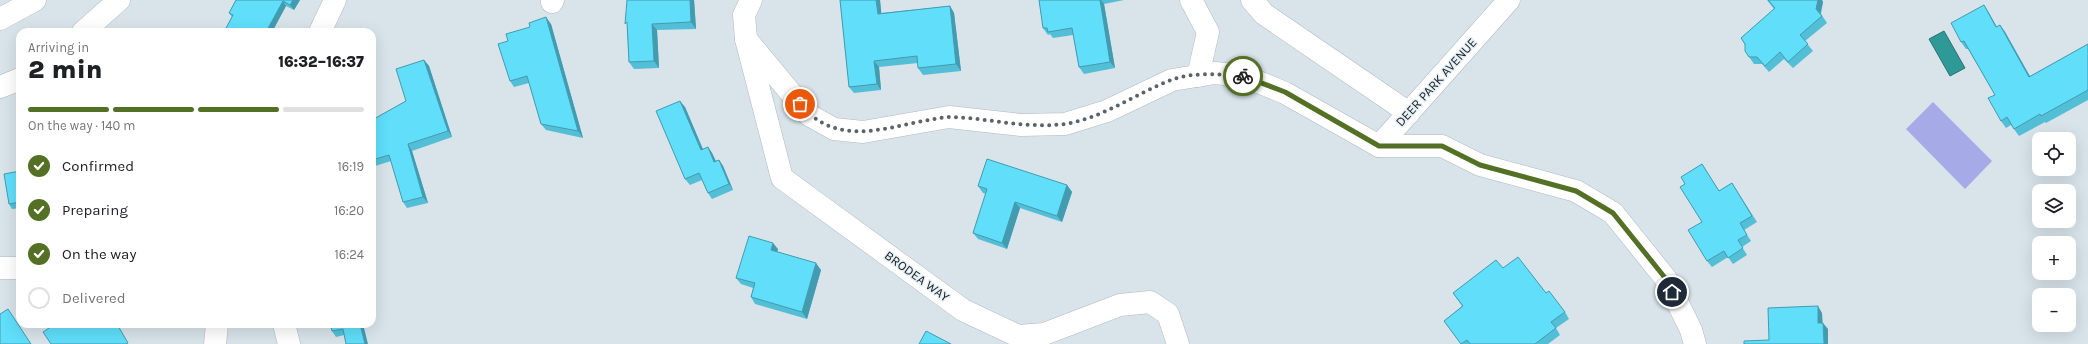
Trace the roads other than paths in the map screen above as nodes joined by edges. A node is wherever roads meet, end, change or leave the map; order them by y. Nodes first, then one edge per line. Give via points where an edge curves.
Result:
1 (35, 0) edge
2 (119, 0) edge
3 (335, 0) edge
4 (751, 0) edge
5 (1191, 0) edge
6 (1252, 0) edge
7 (1509, 0) edge
8 (0, 19) edge
9 (88, 28) edge
10 (322, 28) edge
11 (746, 40) junction
12 (1198, 76) junction
13 (16, 81) edge
14 (0, 87) edge
15 (1409, 113) junction
16 (1379, 146) junction
17 (0, 268) edge
18 (16, 268) edge
19 (217, 328) edge
20 (285, 328) edge
21 (215, 344) edge
22 (289, 344) edge
23 (1178, 344) edge
24 (1695, 344) edge

1 - 8 street
2 - 9 street
3 - 10 street
4 - 11 street via 744,15
5 - 12 street via 1208,32
6 - 15 street via 1264,14
7 - 15 street, DEER PARK AVENUE
11 - 12 street via 809,115 834,129 863,132 949,117 1021,125 1065,124 1107,111 1172,80
11 - 23 street, BRODEA WAY via 782,178 963,310 1018,336 1044,334 1120,305 1150,302 1168,314
12 - 16 street via 1215,73 1244,76 1285,92
13 - 14 street
15 - 16 street, DEER PARK AVENUE
16 - 24 street via 1442,146 1480,165 1576,191 1613,213 1666,279 1691,330
17 - 18 street
19 - 21 street
20 - 22 street

